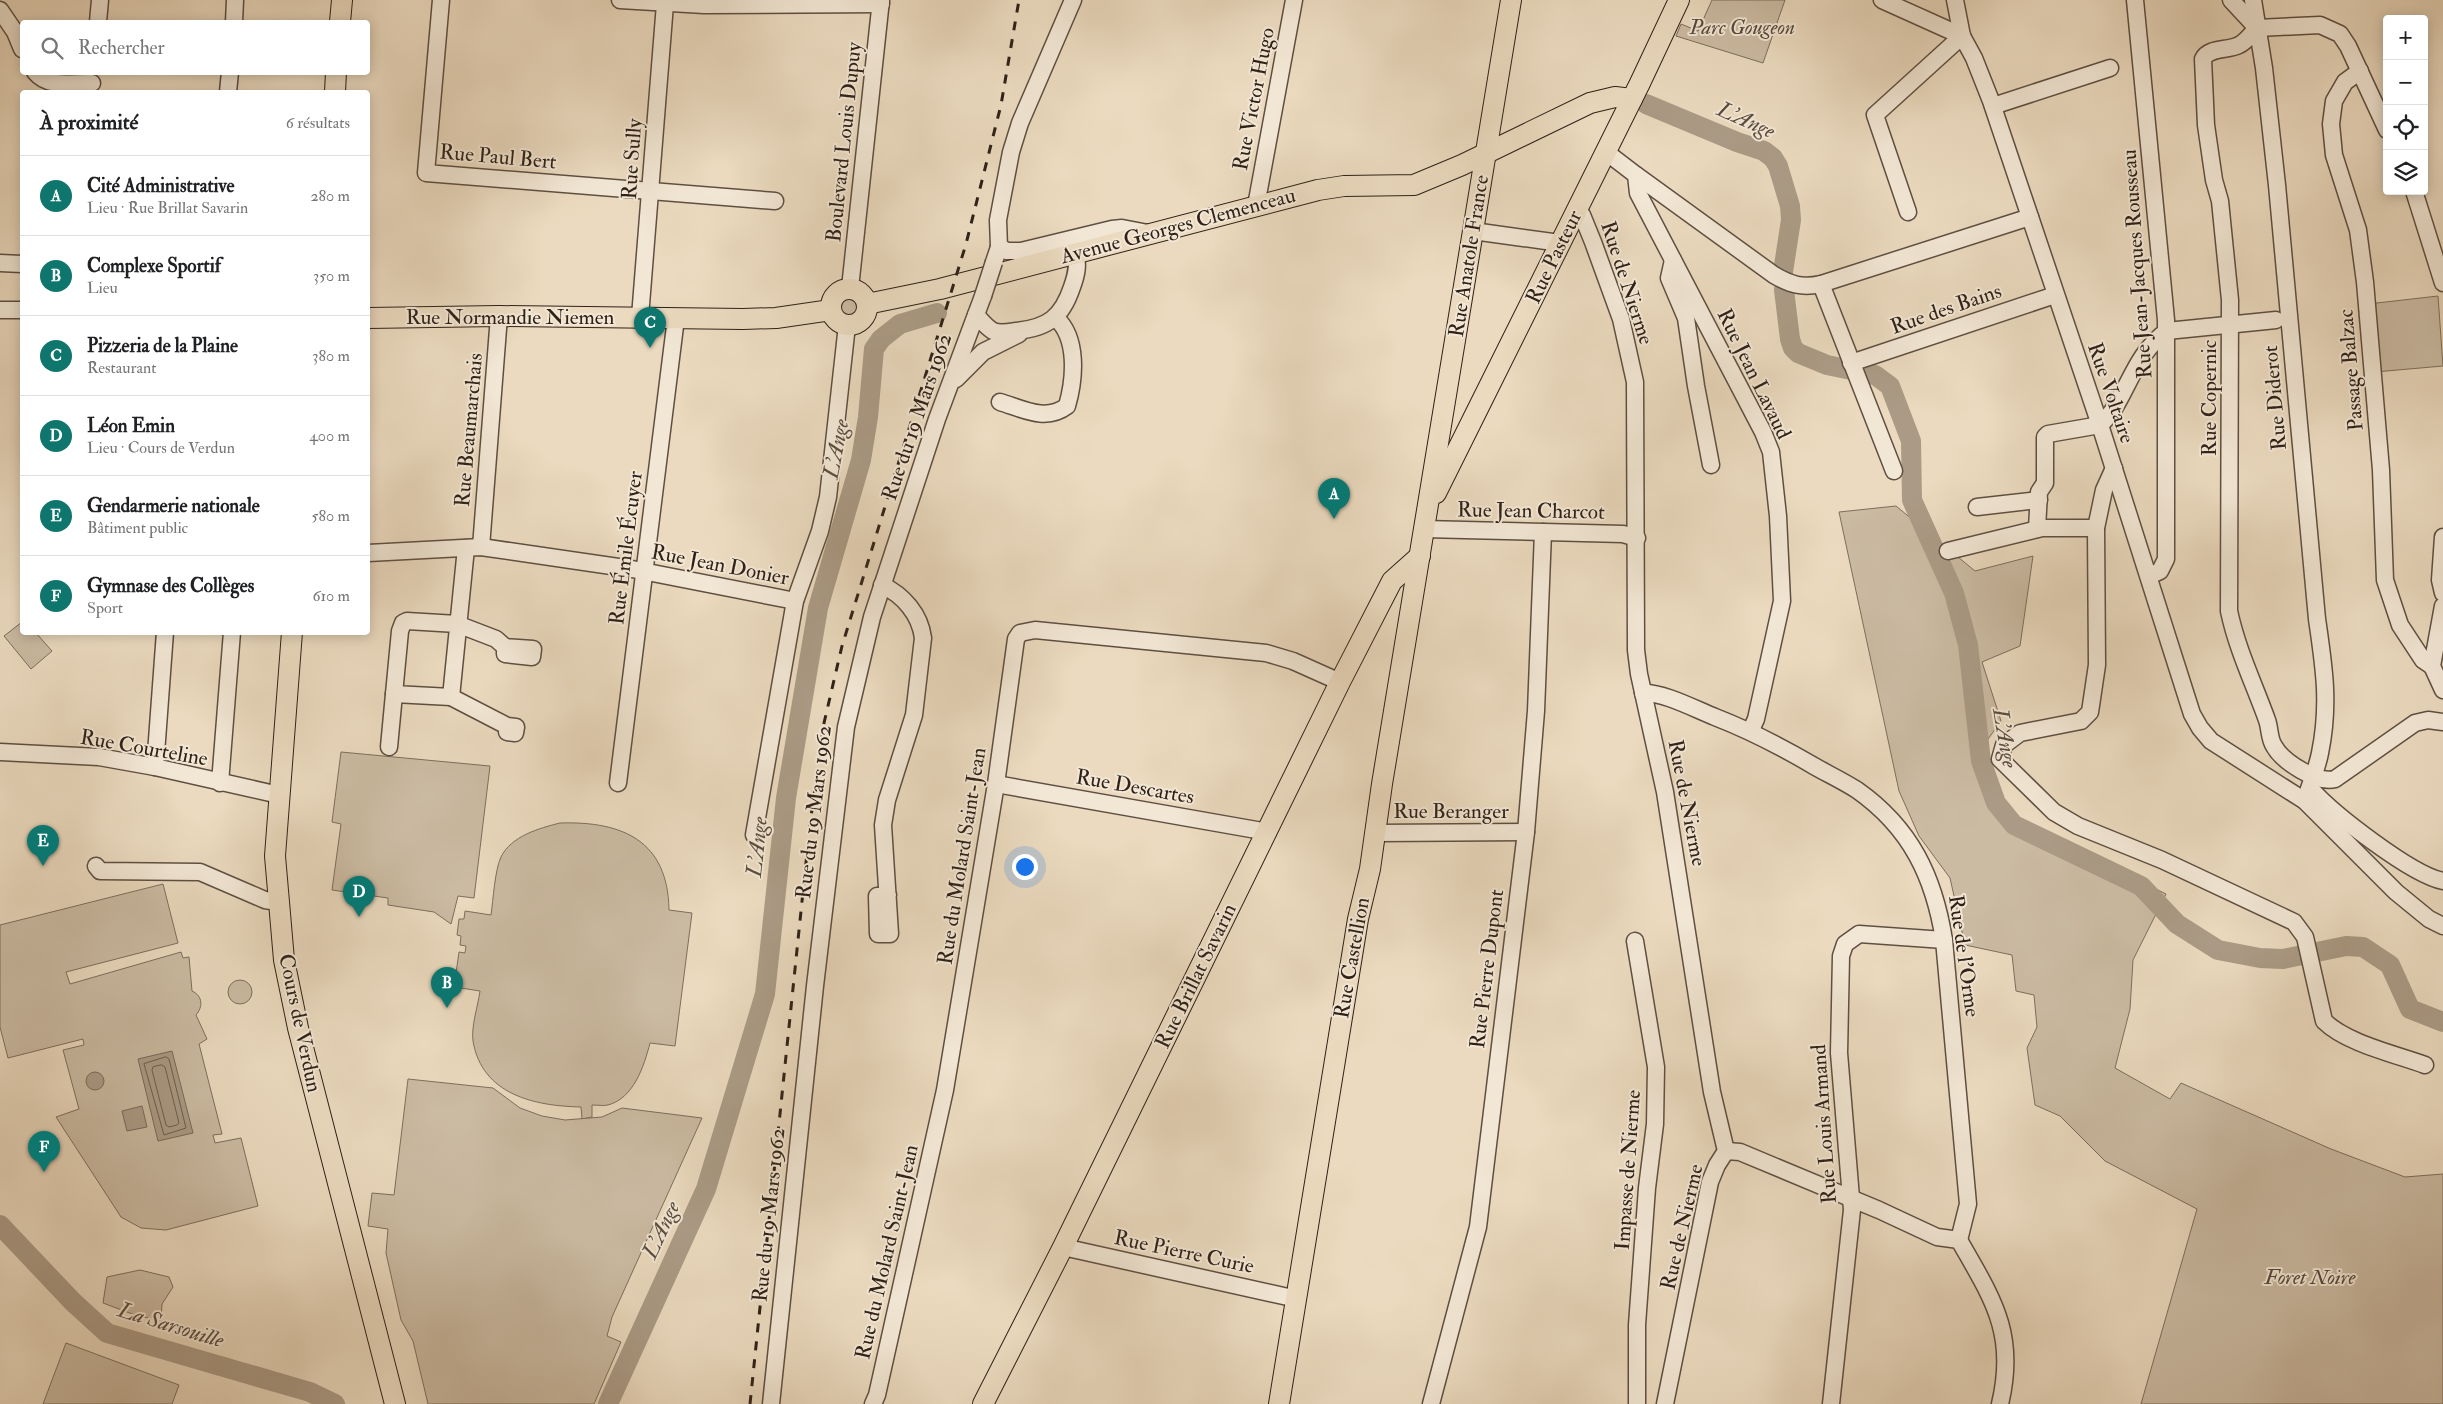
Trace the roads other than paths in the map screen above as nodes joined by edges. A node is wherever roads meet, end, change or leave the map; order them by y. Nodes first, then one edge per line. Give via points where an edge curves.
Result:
1 (100, 0) edge
2 (235, 0) edge
3 (342, 0) edge
4 (441, 0) edge
5 (620, 0) edge
6 (1073, 0) edge
7 (1294, 0) edge
8 (1511, 0) edge
9 (1679, 0) edge
10 (1882, 0) edge
11 (1955, 0) edge
12 (2135, 0) edge
13 (2231, 0) edge
14 (2253, 0) edge
15 (881, 2) edge
16 (665, 4) junction
17 (0, 10) edge
18 (98, 20) edge
19 (234, 20) edge
20 (340, 20) edge
21 (2257, 28) junction
22 (1962, 36) junction
23 (20, 44) edge
24 (2110, 68) dead end
25 (2360, 70) junction
26 (230, 75) edge
27 (336, 75) edge
28 (41, 82) edge
29 (92, 83) edge
30 (228, 90) edge
31 (335, 90) edge
32 (1632, 99) junction
33 (1993, 106) junction
34 (2383, 121) edge
35 (1606, 152) junction
36 (1486, 153) junction
37 (1636, 175) junction
38 (651, 191) junction
39 (2415, 195) edge
40 (775, 201) dead end
41 (1256, 206) junction
42 (1577, 209) junction
43 (1908, 212) dead end
44 (2030, 217) junction
45 (1473, 231) junction
46 (1149, 233) junction
47 (1560, 243) junction
48 (1075, 253) junction
49 (997, 255) junction
50 (1673, 260) junction
51 (0, 263) edge
52 (20, 264) edge
53 (2443, 283) edge
54 (1821, 284) junction
55 (850, 288) junction
56 (2055, 295) junction
57 (867, 304) junction
58 (0, 310) edge
59 (20, 310) edge
60 (832, 310) junction
61 (499, 316) junction
62 (370, 318) edge
63 (640, 318) junction
64 (676, 318) junction
65 (1056, 318) junction
66 (974, 320) junction
67 (2276, 320) dead end
68 (847, 324) junction
69 (2231, 326) junction
70 (1028, 330) junction
71 (2167, 331) junction
72 (1007, 339) junction
73 (1851, 363) junction
74 (949, 388) junction
75 (1000, 402) dead end
76 (2100, 426) junction
77 (1711, 465) dead end
78 (2114, 468) junction
79 (1894, 471) dead end
80 (2039, 500) junction
81 (1977, 507) dead end
82 (1425, 521) junction
83 (2096, 528) junction
84 (2037, 529) junction
85 (1543, 532) junction
86 (1637, 538) junction
87 (2443, 538) edge
88 (473, 548) junction
89 (1948, 551) dead end
90 (370, 554) edge
91 (1420, 556) junction
92 (645, 572) junction
93 (2148, 576) junction
94 (882, 585) junction
95 (2443, 593) edge
96 (795, 601) junction
97 (2443, 606) edge
98 (457, 624) junction
99 (165, 635) edge
100 (232, 635) edge
101 (292, 635) edge
102 (505, 647) dead end
103 (2432, 666) junction
104 (1340, 682) junction
105 (2443, 690) edge
106 (1643, 693) junction
107 (394, 694) junction
108 (451, 697) junction
109 (2443, 722) edge
110 (507, 726) dead end
111 (1750, 730) junction
112 (390, 747) dead end
113 (0, 752) edge
114 (155, 767) junction
115 (220, 783) junction
116 (618, 783) dead end
117 (996, 784) junction
118 (2309, 788) junction
119 (279, 795) junction
120 (1268, 832) junction
121 (1376, 832) junction
122 (1526, 832) junction
123 (754, 835) dead end
124 (96, 866) dead end
125 (2443, 881) edge
126 (888, 895) dead end
127 (278, 902) junction
128 (2443, 926) edge
129 (1944, 940) junction
130 (1635, 941) dead end
131 (2425, 1064) dead end
132 (1726, 1151) junction
133 (1851, 1199) junction
134 (1959, 1240) junction
135 (1063, 1247) junction
136 (1297, 1299) junction
137 (395, 1404) edge
138 (771, 1404) edge
139 (872, 1404) edge
140 (983, 1404) edge
141 (1279, 1404) edge
142 (1431, 1404) edge
143 (1637, 1404) edge
144 (1665, 1404) edge
145 (1831, 1404) edge
146 (2000, 1404) edge

1 - 18 street
2 - 19 street
3 - 20 main road
4 - 38 street, Rue Paul Bert via 426,173
5 - 16 street
6 - 49 street via 1020,123 1011,152 998,220
7 - 41 street, Rue Victor Hugo
8 - 36 main road, Rue Anatole France
9 - 32 main road, Rue Pasteur
10 - 22 street
11 - 22 street, Rue Voltaire
12 - 71 street, Rue Jean-Jacques Rousseau
13 - 21 street
14 - 21 street, Rue Diderot
15 - 16 street
15 - 55 street, Boulevard Louis Dupuy
16 - 38 street, Rue Sully
17 - 23 street
21 - 25 street via 2330,27 2340,34
21 - 69 street, Rue Copernic via 2242,44 2210,52 2203,59 2206,125 2220,201
21 - 118 street, Rue Diderot via 2278,185 2304,484 2326,684 2324,731
22 - 33 street, Rue Voltaire
22 - 43 street via 1875,115
24 - 33 street
25 - 34 street
25 - 103 street, Passage Balzac via 2345,82 2334,101 2332,124 2334,155 2358,230 2365,282 2381,470 2385,580 2400,625 2423,660
26 - 30 street
27 - 31 main road
28 - 29 street
32 - 35 main road, Rue Pasteur
32 - 36 main road, Avenue Georges Clemenceau via 1615,97 1590,103
33 - 44 street, Rue Voltaire
35 - 37 street
35 - 42 main road, Rue Pasteur
36 - 41 main road, Avenue Georges Clemenceau via 1414,185 1344,186
36 - 45 main road, Rue Anatole France
37 - 50 street, Rue Jean Lavaud via 1638,193
37 - 54 street via 1774,275 1795,286
38 - 40 street
38 - 63 street, Rue Sully
39 - 53 street
41 - 46 main road, Avenue Georges Clemenceau
42 - 47 main road, Rue Pasteur
42 - 86 street, Rue de Nierme via 1593,242 1621,319 1635,382
44 - 54 street
44 - 56 street, Rue Voltaire
45 - 47 street
45 - 82 main road, Rue Anatole France
46 - 48 main road, Avenue Georges Clemenceau
46 - 49 street via 1112,229 1021,251 1007,250
47 - 82 main road, Rue Pasteur
48 - 57 main road, Avenue Georges Clemenceau via 940,289
48 - 65 street via 1076,277 1066,305
49 - 66 street, Rue du 19 Mars 1962, bridge
50 - 77 street via 1669,278 1686,318
50 - 111 street, Rue Jean Lavaud via 1763,432 1770,452 1778,516 1782,601 1759,709
51 - 52 street
54 - 73 street
55 - 57 main road via 860,292
55 - 60 main road via 835,295
56 - 73 street, Rue des Bains
56 - 76 street, Rue Voltaire
57 - 68 main road via 864,317 854,324
58 - 59 street
60 - 64 main road, Rue Normandie Niemen via 761,319
60 - 68 main road via 837,320
61 - 62 main road, Rue Normandie Niemen
61 - 63 main road, Rue Normandie Niemen
61 - 88 street, Rue Beaumarchais
63 - 64 main road, Rue Normandie Niemen
64 - 92 street, Rue Émile Écuyer
65 - 70 street
65 - 75 street via 1065,327 1070,344 1072,380 1067,406 1044,415
66 - 70 street via 992,330
66 - 72 street via 988,340
66 - 74 street, Rue du 19 Mars 1962
67 - 69 street
68 - 96 street via 828,497 820,531
69 - 71 street
69 - 118 street, Rue Copernic via 2229,611 2233,633 2268,723 2272,744
70 - 72 street
71 - 76 street via 2144,353 2114,408
71 - 93 street, Rue Jean-Jacques Rousseau via 2166,559 2160,571
72 - 74 street via 975,358
73 - 79 street
74 - 94 street, Rue du 19 Mars 1962
76 - 78 street, Rue Voltaire
76 - 80 street via 2045,437 2045,483 2039,492
78 - 83 street via 2104,490
78 - 93 street, Rue Voltaire
80 - 81 street
80 - 84 street
82 - 85 street, Rue Jean Charcot
82 - 91 main road, Rue Castellion
83 - 84 street
83 - 131 street via 2098,664 2090,712 2081,721 2020,733 2004,745 2000,759 2054,812 2078,826 2162,860 2294,922 2301,930 2310,954 2324,1022 2352,1038
84 - 89 street
85 - 86 street, Rue Jean Charcot via 1623,534
85 - 122 street, Rue Pierre Dupont via 1536,711
86 - 106 street, Rue de Nierme via 1636,650
87 - 95 street via 2440,580
88 - 90 street, Rue Jean Donier
88 - 92 street, Rue Jean Donier
88 - 98 street, Rue Beaumarchais
91 - 104 main road, Rue Brillat Savarin via 1392,581
91 - 121 main road, Rue Castellion
92 - 96 street, Rue Jean Donier
92 - 116 street, Rue Émile Écuyer
93 - 118 street, Rue Voltaire via 2192,714 2200,728 2211,741
94 - 126 street via 892,590 914,612 922,627 923,638 914,715 887,800 883,825
94 - 138 street, Rue du 19 Mars 1962 via 855,683 835,804
96 - 123 street
97 - 103 street
98 - 102 street via 496,639
98 - 107 street via 412,620 404,623 400,631
98 - 108 street, Rue Beaumarchais
99 - 114 street
100 - 115 street
101 - 119 main road, Cours de Verdun
103 - 105 street, Passage Balzac
104 - 117 street, Rue du Molard Saint-Jean via 1266,653 1027,630 1020,633 1014,646
104 - 120 main road, Rue Brillat Savarin
106 - 111 street, Rue de l'Orme via 1660,696
106 - 132 street, Rue de Nierme via 1665,792 1712,1092
107 - 108 street
107 - 112 street
108 - 110 street
109 - 118 street via 2421,721 2335,779 2324,780
111 - 129 street, Rue de l'Orme via 1855,789 1887,816 1925,869 1937,899
113 - 114 street, Rue Courteline via 99,757
114 - 115 street, Rue Courteline
115 - 119 street, Rue Courteline
117 - 120 street, Rue Descartes
117 - 139 street, Rue du Molard Saint-Jean via 945,1090 877,1395
118 - 125 street via 2323,804 2403,862 2418,872
118 - 128 street via 2396,892 2429,919
119 - 127 main road, Cours de Verdun via 275,856
120 - 135 main road, Rue Brillat Savarin
121 - 122 street, Rue Beranger
121 - 136 main road, Rue Castellion via 1358,919
122 - 142 street, Rue Pierre Dupont via 1478,1227
124 - 127 street via 100,872 200,872 264,900
127 - 137 main road, Cours de Verdun via 287,975 298,1028
129 - 133 street, Rue Louis Armand via 1859,934 1845,944 1839,1053
129 - 134 street, Rue de l'Orme via 1968,1204
130 - 143 street, Impasse de Nierme via 1656,1067 1656,1124 1647,1188 1637,1325
132 - 133 street via 1740,1152
132 - 144 street, Rue de Nierme via 1710,1182
133 - 134 street via 1937,1237
133 - 145 street, Rue Louis Armand
134 - 146 street via 1993,1301 2004,1332 2006,1361
135 - 136 street, Rue Pierre Curie
135 - 140 main road, Rue Brillat Savarin
136 - 141 main road, Rue Castellion

